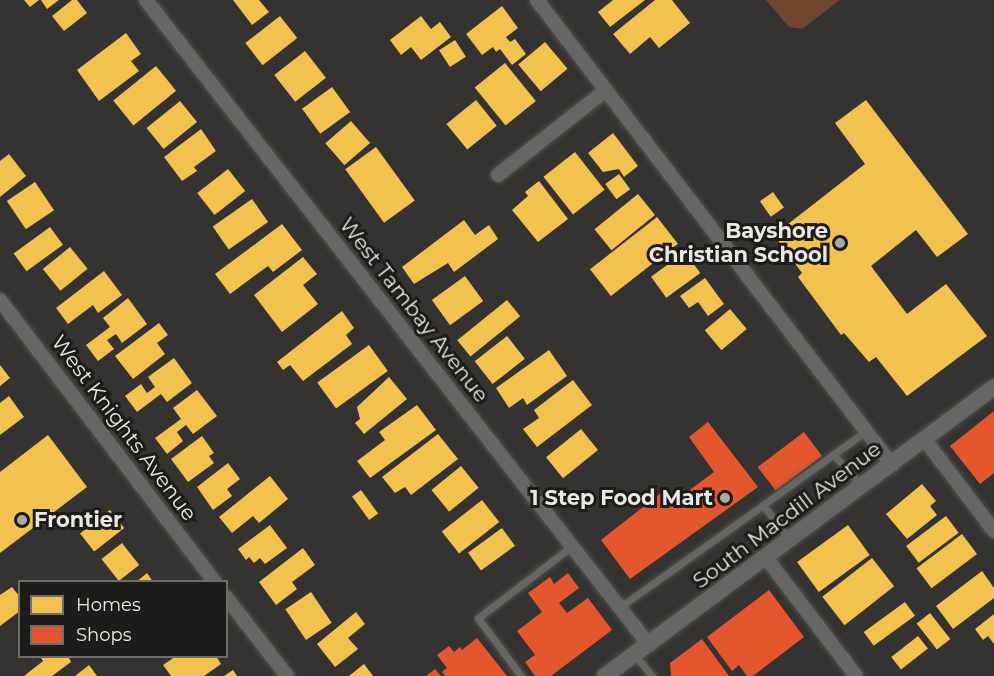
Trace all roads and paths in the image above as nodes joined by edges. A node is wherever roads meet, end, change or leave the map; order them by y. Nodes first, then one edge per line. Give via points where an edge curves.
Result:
1 (146, 0) edge
2 (537, 0) edge
3 (606, 90) junction
4 (498, 175) dead end
5 (0, 300) edge
6 (994, 387) edge
7 (866, 431) junction
8 (925, 440) junction
9 (833, 454) junction
10 (892, 465) junction
11 (863, 487) junction
12 (762, 505) junction
13 (994, 531) edge
14 (791, 541) junction
15 (572, 546) junction
16 (767, 559) junction
17 (213, 580) edge
18 (228, 600) edge
19 (620, 607) junction
20 (649, 645) junction
21 (635, 655) junction
22 (287, 676) edge
23 (521, 676) edge
24 (606, 676) edge
25 (652, 676) edge
26 (856, 676) edge

1 - 15 street, West Tambay Avenue
2 - 3 street
3 - 4 street
3 - 7 street
5 - 17 street, West Knights Avenue
6 - 8 street, South Macdill Avenue
7 - 9 lane
7 - 10 street
8 - 10 street, South Macdill Avenue
8 - 13 street
9 - 11 lane
9 - 12 lane
10 - 11 street, South Macdill Avenue
11 - 14 street, South Macdill Avenue
12 - 14 lane
12 - 19 lane
14 - 16 street, South Macdill Avenue
15 - 19 street, West Tambay Avenue
15 - 23 lane via 478,618
16 - 20 street, South Macdill Avenue
16 - 26 street
18 - 22 street
19 - 20 street, West Tambay Avenue
20 - 21 street, South Macdill Avenue
21 - 24 street, South Macdill Avenue
21 - 25 lane

